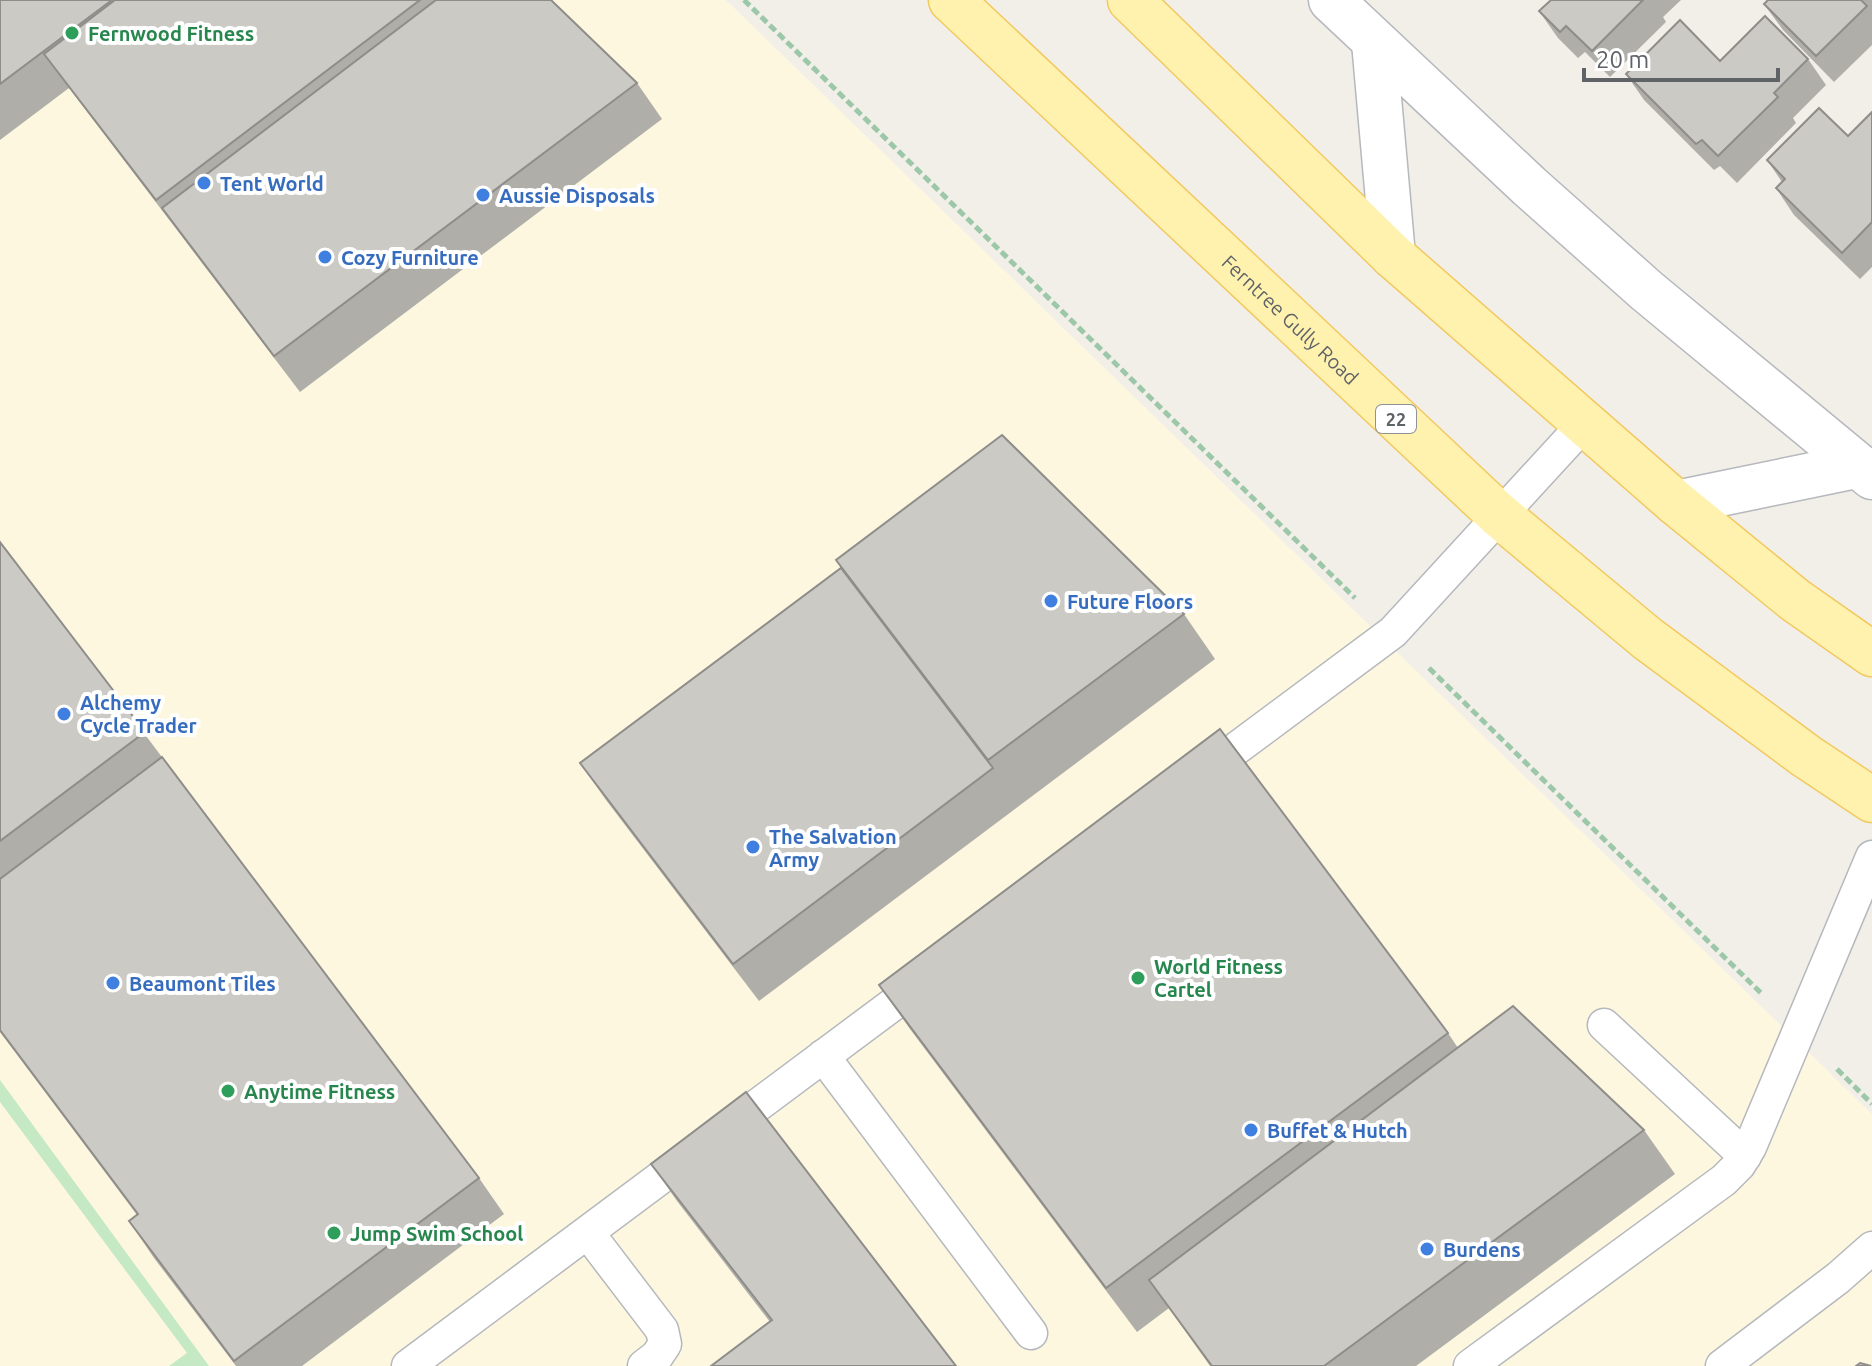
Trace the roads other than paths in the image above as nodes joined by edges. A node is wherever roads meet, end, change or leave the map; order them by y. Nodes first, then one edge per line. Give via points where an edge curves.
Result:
1 (951, 0) edge
2 (1130, 0) edge
3 (1331, 0) edge
4 (1374, 42) junction
5 (1393, 256) junction
6 (1584, 424) junction
7 (1864, 471) edge
8 (1676, 503) junction
9 (1499, 515) junction
10 (1872, 654) edge
11 (1177, 792) edge
12 (1872, 800) edge
13 (1872, 857) edge
14 (950, 962) edge
15 (1604, 1025) dead end
16 (823, 1056) junction
17 (1745, 1156) junction
18 (588, 1233) junction
19 (1872, 1248) edge
20 (1031, 1333) dead end
21 (408, 1366) edge
22 (644, 1366) edge
23 (1470, 1366) edge
24 (1722, 1366) edge

1 - 9 main road, Ferntree Gully Road / 22
2 - 5 main road
3 - 4 street
4 - 5 street
4 - 7 street via 1647,291
5 - 6 main road
6 - 8 main road
6 - 9 lane
7 - 8 street
8 - 10 main road via 1795,600
9 - 11 lane via 1393,632
9 - 12 main road, Ferntree Gully Road / 22 via 1648,639
13 - 17 lane
14 - 16 lane
15 - 17 lane
16 - 18 lane
16 - 20 lane
17 - 23 lane via 1724,1180
18 - 21 lane
18 - 22 lane via 662,1330 665,1344
19 - 24 lane

